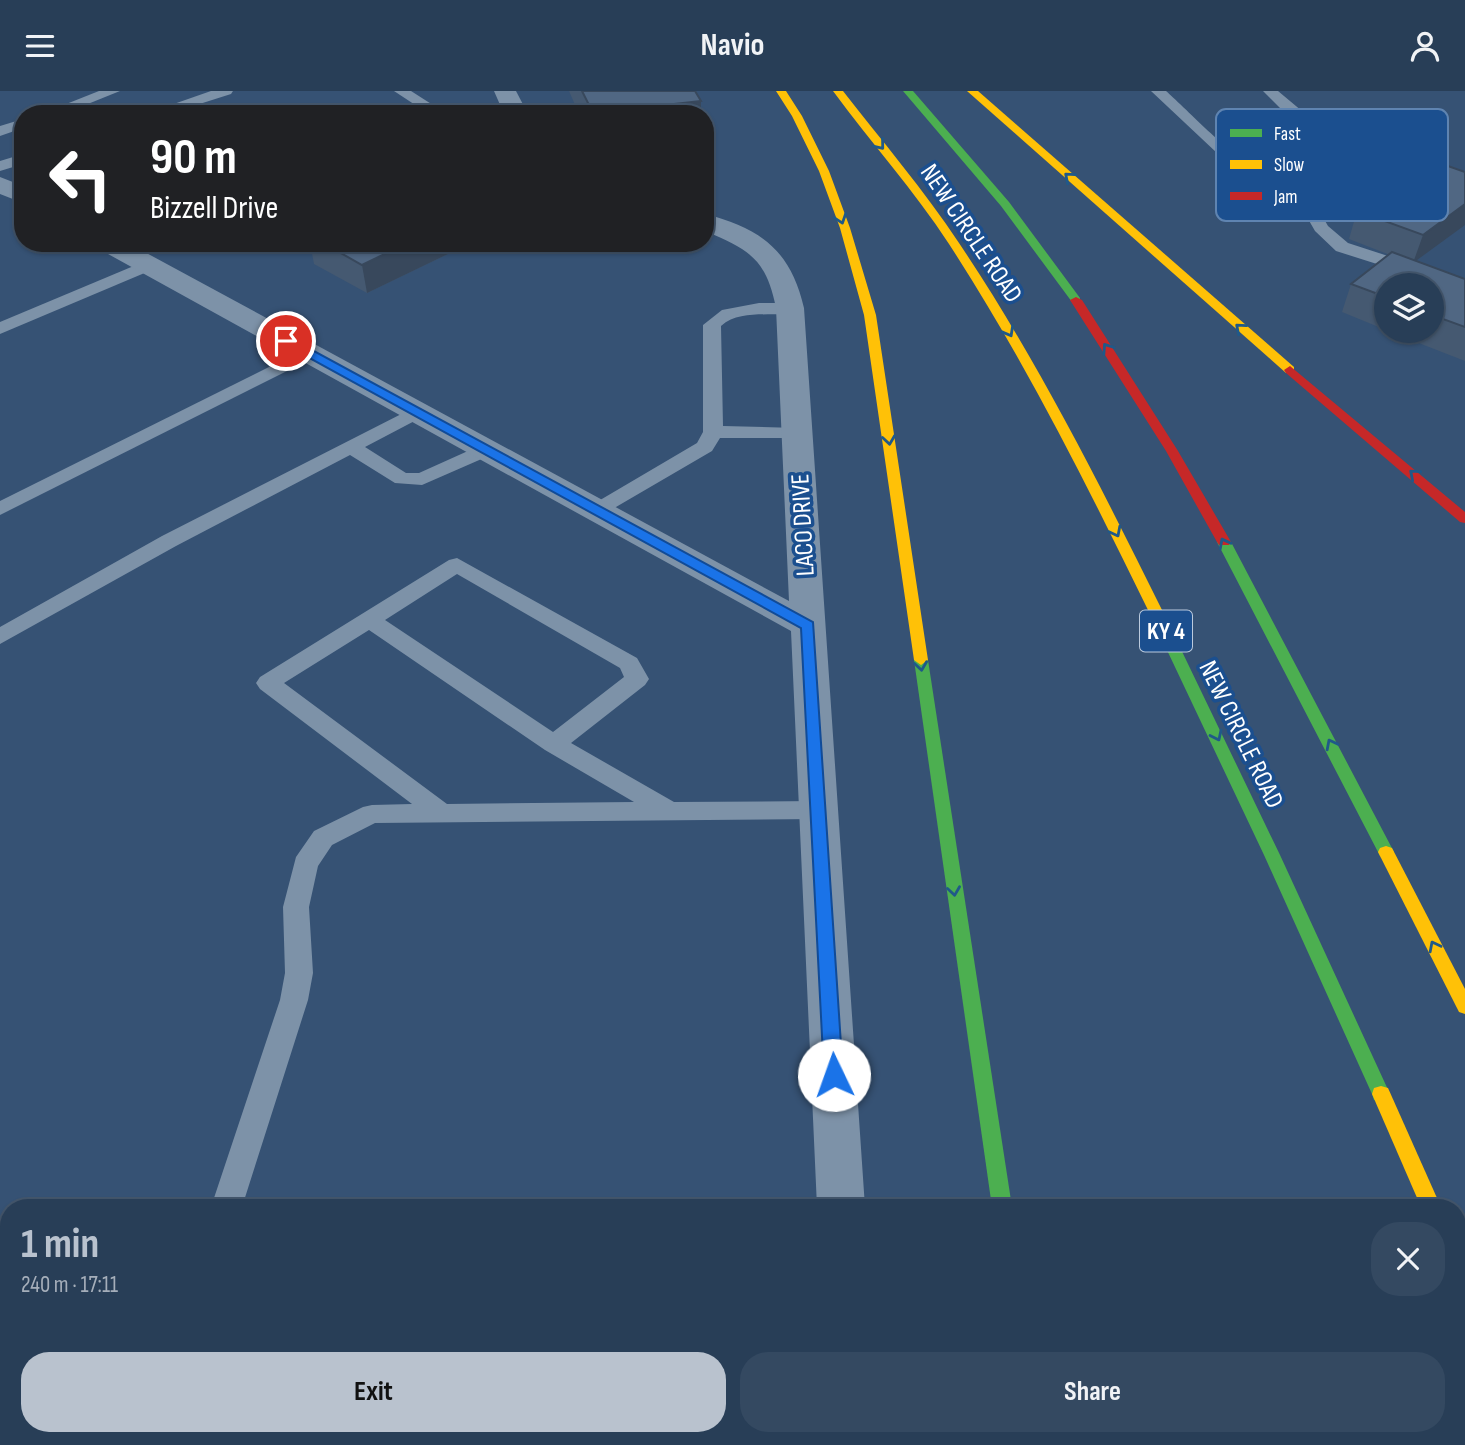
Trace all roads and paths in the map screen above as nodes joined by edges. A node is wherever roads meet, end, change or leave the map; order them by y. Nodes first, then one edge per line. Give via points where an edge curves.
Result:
1 (113, 91) edge
2 (226, 91) edge
3 (401, 91) edge
4 (781, 91) edge
5 (838, 91) edge
6 (908, 91) edge
7 (972, 91) edge
8 (1158, 91) edge
9 (1270, 91) edge
10 (73, 105) edge
11 (181, 105) edge
12 (425, 105) edge
13 (1289, 109) edge
14 (1216, 144) edge
15 (1448, 180) edge
16 (1465, 184) edge
17 (1318, 221) edge
18 (714, 226) edge
19 (124, 252) edge
20 (148, 265) junction
21 (1465, 287) edge
22 (790, 308) junction
23 (0, 329) edge
24 (309, 353) junction
25 (417, 412) junction
26 (713, 432) junction
27 (797, 434) junction
28 (351, 447) junction
29 (486, 450) junction
30 (0, 509) edge
31 (597, 510) junction
32 (1465, 519) edge
33 (369, 620) junction
34 (808, 626) junction
35 (0, 637) edge
36 (554, 744) junction
37 (818, 810) junction
38 (670, 812) junction
39 (442, 813) junction
40 (1465, 1007) edge
41 (229, 1199) edge
42 (841, 1199) edge
43 (1001, 1199) edge
44 (1427, 1199) edge

1 - 10 lane
2 - 11 lane
3 - 12 lane
4 -> 43 highway via 814,145 870,315
5 -> 44 highway, NEW CIRCLE ROAD / KY 4 via 953,240 1067,435 1257,821
40 -> 6 highway, NEW CIRCLE ROAD via 1313,709 1141,398 1035,243
32 -> 7 highway
8 - 14 lane
9 - 13 lane
15 - 16 lane
17 - 21 lane via 1342,247
18 - 22 street, LACO DRIVE via 774,259 785,279
19 - 20 street
20 - 23 lane
20 - 24 street
22 - 26 lane via 722,314 712,325
22 - 27 street, LACO DRIVE
24 - 25 street
24 - 30 lane
25 - 28 lane
25 - 29 street
26 - 27 lane
26 - 31 lane via 705,447
27 - 34 street, LACO DRIVE
28 - 29 lane via 402,479 422,479
28 - 35 lane via 169,541
29 - 31 street
31 - 34 street
33 - 36 lane
33 - 36 lane via 457,565 629,663 637,679
33 - 39 lane via 268,683
34 - 37 street, LACO DRIVE
36 - 38 lane
37 - 38 lane
37 - 42 street, LACO DRIVE
38 - 39 lane
39 - 41 lane via 372,814 324,838 305,864 296,907 299,973 294,1000

